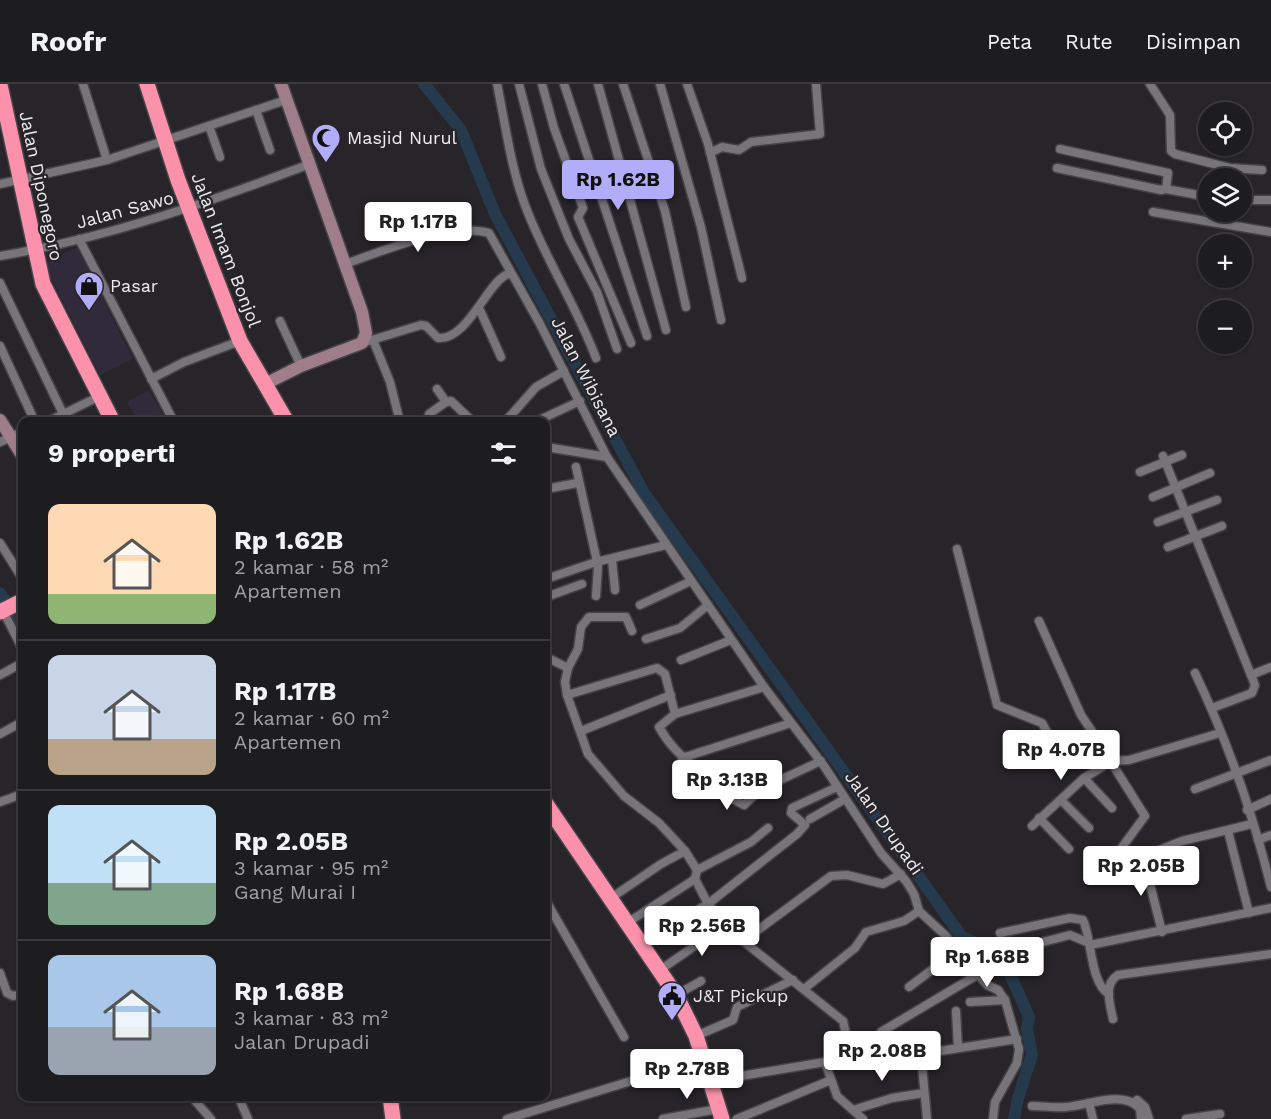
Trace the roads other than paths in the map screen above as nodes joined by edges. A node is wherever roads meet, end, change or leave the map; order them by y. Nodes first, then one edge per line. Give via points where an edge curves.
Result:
1 (82, 84) edge
2 (147, 84) edge
3 (282, 84) edge
4 (496, 84) edge
5 (519, 84) edge
6 (542, 84) edge
7 (564, 84) edge
8 (598, 84) edge
9 (623, 84) edge
10 (660, 84) edge
11 (687, 84) edge
12 (816, 84) edge
13 (1150, 84) edge
14 (1, 93) edge
15 (286, 100) junction
16 (256, 110) junction
17 (3, 120) edge
18 (209, 126) junction
19 (164, 139) junction
20 (1060, 149) dead end
21 (270, 150) dead end
22 (710, 153) junction
23 (220, 157) dead end
24 (107, 160) junction
25 (310, 164) junction
26 (1057, 168) dead end
27 (1262, 170) dead end
28 (19, 180) junction
29 (0, 184) edge
30 (1166, 189) junction
31 (1198, 195) edge
32 (1252, 200) edge
33 (1271, 200) edge
34 (190, 209) junction
35 (1153, 212) dead end
36 (1271, 232) edge
37 (79, 239) junction
38 (34, 250) junction
39 (0, 256) edge
40 (345, 264) junction
41 (509, 274) junction
42 (742, 278) dead end
43 (0, 283) edge
44 (686, 307) dead end
45 (479, 308) junction
46 (721, 320) dead end
47 (280, 321) dead end
48 (666, 330) dead end
49 (647, 336) dead end
50 (240, 341) junction
51 (368, 342) junction
52 (631, 343) dead end
53 (0, 346) edge
54 (617, 349) dead end
55 (501, 357) dead end
56 (596, 358) dead end
57 (301, 366) junction
58 (564, 370) junction
59 (151, 379) junction
60 (265, 384) junction
61 (437, 389) dead end
62 (100, 396) junction
63 (580, 401) junction
64 (446, 402) junction
65 (33, 417) edge
66 (65, 417) edge
67 (67, 417) edge
68 (110, 417) edge
69 (171, 417) edge
70 (284, 417) edge
71 (399, 417) edge
72 (429, 417) edge
73 (468, 417) edge
74 (509, 417) edge
75 (546, 417) edge
76 (0, 420) edge
77 (11, 437) edge
78 (550, 448) edge
79 (1182, 455) dead end
80 (607, 457) junction
81 (1164, 459) junction
82 (576, 467) dead end
83 (1140, 472) dead end
84 (1210, 473) dead end
85 (577, 483) junction
86 (1175, 487) junction
87 (550, 488) edge
88 (1153, 497) dead end
89 (1217, 500) dead end
90 (1185, 512) junction
91 (1158, 522) dead end
92 (1222, 526) dead end
93 (1195, 536) junction
94 (0, 543) edge
95 (666, 545) junction
96 (1168, 547) dead end
97 (957, 549) dead end
98 (612, 560) junction
99 (597, 562) junction
100 (18, 572) edge
101 (550, 578) edge
102 (691, 581) junction
103 (582, 584) dead end
104 (615, 590) dead end
105 (550, 596) edge
106 (596, 596) dead end
107 (640, 605) dead end
108 (708, 605) junction
109 (8, 608) edge
110 (1039, 621) dead end
111 (632, 631) dead end
112 (18, 637) edge
113 (646, 639) dead end
114 (731, 640) junction
115 (550, 659) edge
116 (681, 660) dead end
117 (18, 665) edge
118 (1271, 667) edge
119 (568, 668) junction
120 (1195, 673) dead end
121 (0, 675) edge
122 (1251, 675) junction
123 (764, 687) junction
124 (567, 694) junction
125 (671, 695) junction
126 (1212, 708) junction
127 (675, 714) junction
128 (791, 723) junction
129 (18, 724) edge
130 (581, 731) junction
131 (1220, 732) junction
132 (0, 734) edge
133 (1095, 738) junction
134 (682, 758) junction
135 (1271, 760) edge
136 (821, 761) junction
137 (1111, 761) junction
138 (1237, 774) junction
139 (1084, 778) junction
140 (837, 787) junction
141 (1195, 789) dead end
142 (18, 795) edge
143 (845, 799) junction
144 (1061, 800) junction
145 (1271, 800) edge
146 (0, 802) edge
147 (1112, 808) dead end
148 (550, 810) edge
149 (1247, 810) junction
150 (1039, 818) junction
151 (810, 819) dead end
152 (1252, 824) junction
153 (1032, 826) dead end
154 (768, 828) dead end
155 (1089, 828) dead end
156 (1228, 831) junction
157 (1271, 835) edge
158 (1257, 840) junction
159 (1069, 849) dead end
160 (1120, 850) dead end
161 (685, 852) junction
162 (1269, 872) edge
163 (696, 874) junction
164 (901, 874) junction
165 (1271, 887) edge
166 (611, 897) junction
167 (708, 903) junction
168 (1271, 908) edge
169 (550, 909) edge
170 (919, 911) junction
171 (1249, 913) junction
172 (627, 923) junction
173 (728, 923) junction
174 (1162, 932) junction
175 (1000, 933) dead end
176 (743, 941) junction
177 (1089, 944) junction
178 (644, 946) junction
179 (1012, 950) dead end
180 (957, 951) junction
181 (1271, 954) edge
182 (660, 970) junction
183 (0, 973) edge
184 (977, 975) junction
185 (793, 980) junction
186 (700, 981) dead end
187 (909, 987) dead end
188 (804, 989) junction
189 (1109, 994) junction
190 (18, 995) edge
191 (676, 995) junction
192 (1005, 1000) junction
193 (970, 1002) dead end
194 (956, 1011) dead end
195 (1113, 1019) dead end
196 (696, 1036) junction
197 (624, 1037) dead end
198 (1017, 1039) junction
199 (859, 1044) junction
200 (849, 1047) junction
201 (958, 1047) junction
202 (921, 1054) junction
203 (704, 1059) junction
204 (825, 1062) junction
205 (831, 1080) junction
206 (711, 1081) junction
207 (924, 1093) junction
208 (1112, 1095) dead end
209 (195, 1101) edge
210 (240, 1101) edge
211 (391, 1101) edge
212 (1089, 1102) junction
213 (1032, 1106) dead end
214 (720, 1114) edge
215 (1220, 1114) dead end
216 (857, 1115) edge
217 (530, 1116) edge
218 (211, 1119) edge
219 (248, 1119) edge
220 (393, 1119) edge
221 (507, 1119) edge
222 (663, 1119) edge
223 (737, 1119) edge
224 (927, 1119) edge
225 (993, 1119) edge
226 (1093, 1119) edge
227 (1141, 1119) edge
228 (1149, 1119) edge
229 (1186, 1119) edge

1 - 24 street
2 - 19 highway, Jalan Imam Bonjol
3 - 15 street
4 - 56 street via 512,162 528,212
5 - 54 street via 541,169 569,239 597,292
6 - 52 street via 583,208 578,217
7 - 49 street
8 - 48 street
9 - 44 street via 665,211
10 - 46 street via 701,227
11 - 22 street
12 - 22 street via 820,134 750,142 739,150 722,147
13 - 27 street via 1170,116 1170,145 1174,153 1230,168
14 - 17 highway, Jalan Diponegoro
15 - 16 street
15 - 25 street
16 - 18 street
16 - 21 street
17 - 28 highway, Jalan Diponegoro
18 - 19 street
18 - 23 street
19 - 24 street
19 - 34 highway, Jalan Imam Bonjol
20 - 30 street via 1168,174
22 - 42 street
24 - 28 street
25 - 34 street, Jalan Sawo
25 - 40 street
26 - 30 street
28 - 29 street
28 - 38 highway, Jalan Diponegoro
30 - 31 street
32 - 33 street
34 - 37 street, Jalan Sawo
34 - 50 highway, Jalan Imam Bonjol
35 - 36 street
37 - 38 street, Jalan Sawo
37 - 59 street
38 - 39 street, Jalan Sawo
38 - 62 highway, Jalan Diponegoro via 43,284
40 - 41 street, Jalan Wibisana via 428,236 485,232 496,245
40 - 51 street
41 - 45 street via 500,278
41 - 58 street, Jalan Wibisana
43 - 66 street
45 - 51 street via 445,338 438,338 421,325
45 - 55 street
47 - 57 street
50 - 59 street
50 - 60 highway, Jalan Imam Bonjol
51 - 57 street
51 - 71 street via 390,382
53 - 65 street
57 - 60 street
58 - 63 street, Jalan Wibisana
58 - 74 street via 536,387
59 - 69 street
60 - 70 highway, Jalan Imam Bonjol
61 - 64 street
62 - 67 street
62 - 68 highway, Jalan Diponegoro
63 - 75 street
63 - 80 street, Jalan Wibisana
64 - 72 street
64 - 73 street via 451,401
76 - 77 street
78 - 80 street
79 - 81 street
80 - 95 street, Jalan Wibisana
81 - 83 street
81 - 86 street
82 - 85 street
84 - 86 street
85 - 87 street
85 - 99 street
86 - 88 street
86 - 90 street
89 - 90 street
90 - 91 street
90 - 93 street
92 - 93 street
93 - 96 street
93 - 122 street
94 - 100 street
95 - 98 street
95 - 102 street, Jalan Wibisana
97 - 133 street via 997,705 1042,723 1060,756
98 - 99 street
98 - 104 street
99 - 101 street
99 - 106 street
102 - 107 street
102 - 108 street, Jalan Wibisana
103 - 105 street
108 - 113 street via 680,628
108 - 114 street, Jalan Drupadi
109 - 112 street
110 - 133 street via 1065,684
111 - 119 street via 627,617 588,618 581,627 578,649
114 - 116 street
114 - 123 street, Jalan Drupadi
115 - 119 street
117 - 121 street
118 - 122 street
119 - 124 street
120 - 126 street
122 - 126 street via 1255,685 1252,693
123 - 127 street
123 - 128 street, Jalan Drupadi
124 - 125 street via 657,668 663,671
124 - 130 street
125 - 127 street
125 - 130 street
126 - 131 street
127 - 134 street via 659,727
128 - 134 street
128 - 136 street, Jalan Drupadi
129 - 132 street
130 - 161 street via 591,760
131 - 137 street via 1129,760
131 - 138 street
133 - 137 street
134 - 136 street via 696,768 696,779 744,805 760,789
135 - 138 street
136 - 140 street, Jalan Drupadi
137 - 139 street
137 - 160 street via 1145,816
138 - 141 street
138 - 149 street
139 - 144 street
139 - 147 street
140 - 143 street, Jalan Drupadi
140 - 167 street via 790,809 805,825 770,858
142 - 146 street
143 - 151 street
143 - 164 street, Jalan Drupadi via 881,853
144 - 150 street
144 - 155 street
145 - 149 street
148 - 166 highway
149 - 152 street
150 - 153 street
150 - 159 street
152 - 156 street
152 - 158 street
154 - 163 street
156 - 171 street
156 - 174 street via 1182,841 1144,858
157 - 158 street
158 - 162 street
161 - 163 street
161 - 166 street
162 - 165 street
163 - 167 street
163 - 172 street
164 - 170 street, Jalan Drupadi
164 - 176 street via 883,884 847,875 831,876
166 - 172 highway
167 - 173 street
167 - 178 street
168 - 171 street
169 - 197 street
170 - 180 street, Jalan Drupadi
170 - 188 street via 904,921 866,932 855,948
171 - 174 street
172 - 178 highway
173 - 176 street
173 - 182 street
174 - 177 street
175 - 177 street via 1079,918 1085,925
176 - 185 street
177 - 179 street via 1071,935
177 - 189 street via 1100,985
178 - 182 highway
180 - 184 street, Jalan Drupadi
180 - 187 street
181 - 189 street via 1118,975 1112,979
182 - 191 highway
183 - 190 street via 7,993
184 - 192 street, Jalan Drupadi
184 - 199 street via 881,1032 878,1038
185 - 188 street
185 - 196 street via 737,1007 733,1020
186 - 191 street
188 - 200 street via 843,1021
189 - 195 street
191 - 196 highway
192 - 193 street
192 - 198 street
194 - 201 street
196 - 203 highway
198 - 201 street
198 - 225 street via 1017,1062 994,1102
199 - 200 street
199 - 202 street via 881,1069
200 - 204 street
201 - 202 street
202 - 207 street
203 - 206 highway
203 - 217 street
204 - 205 street
204 - 206 street
205 - 216 street via 837,1095
205 - 223 street
206 - 214 highway
207 - 216 street via 892,1098
207 - 224 street
208 - 228 street via 1139,1101
209 - 218 street
210 - 219 street
211 - 220 highway
212 - 213 street via 1062,1107
212 - 226 street
212 - 227 street via 1132,1102 1140,1109
214 - 222 street
215 - 229 street
217 - 221 street

